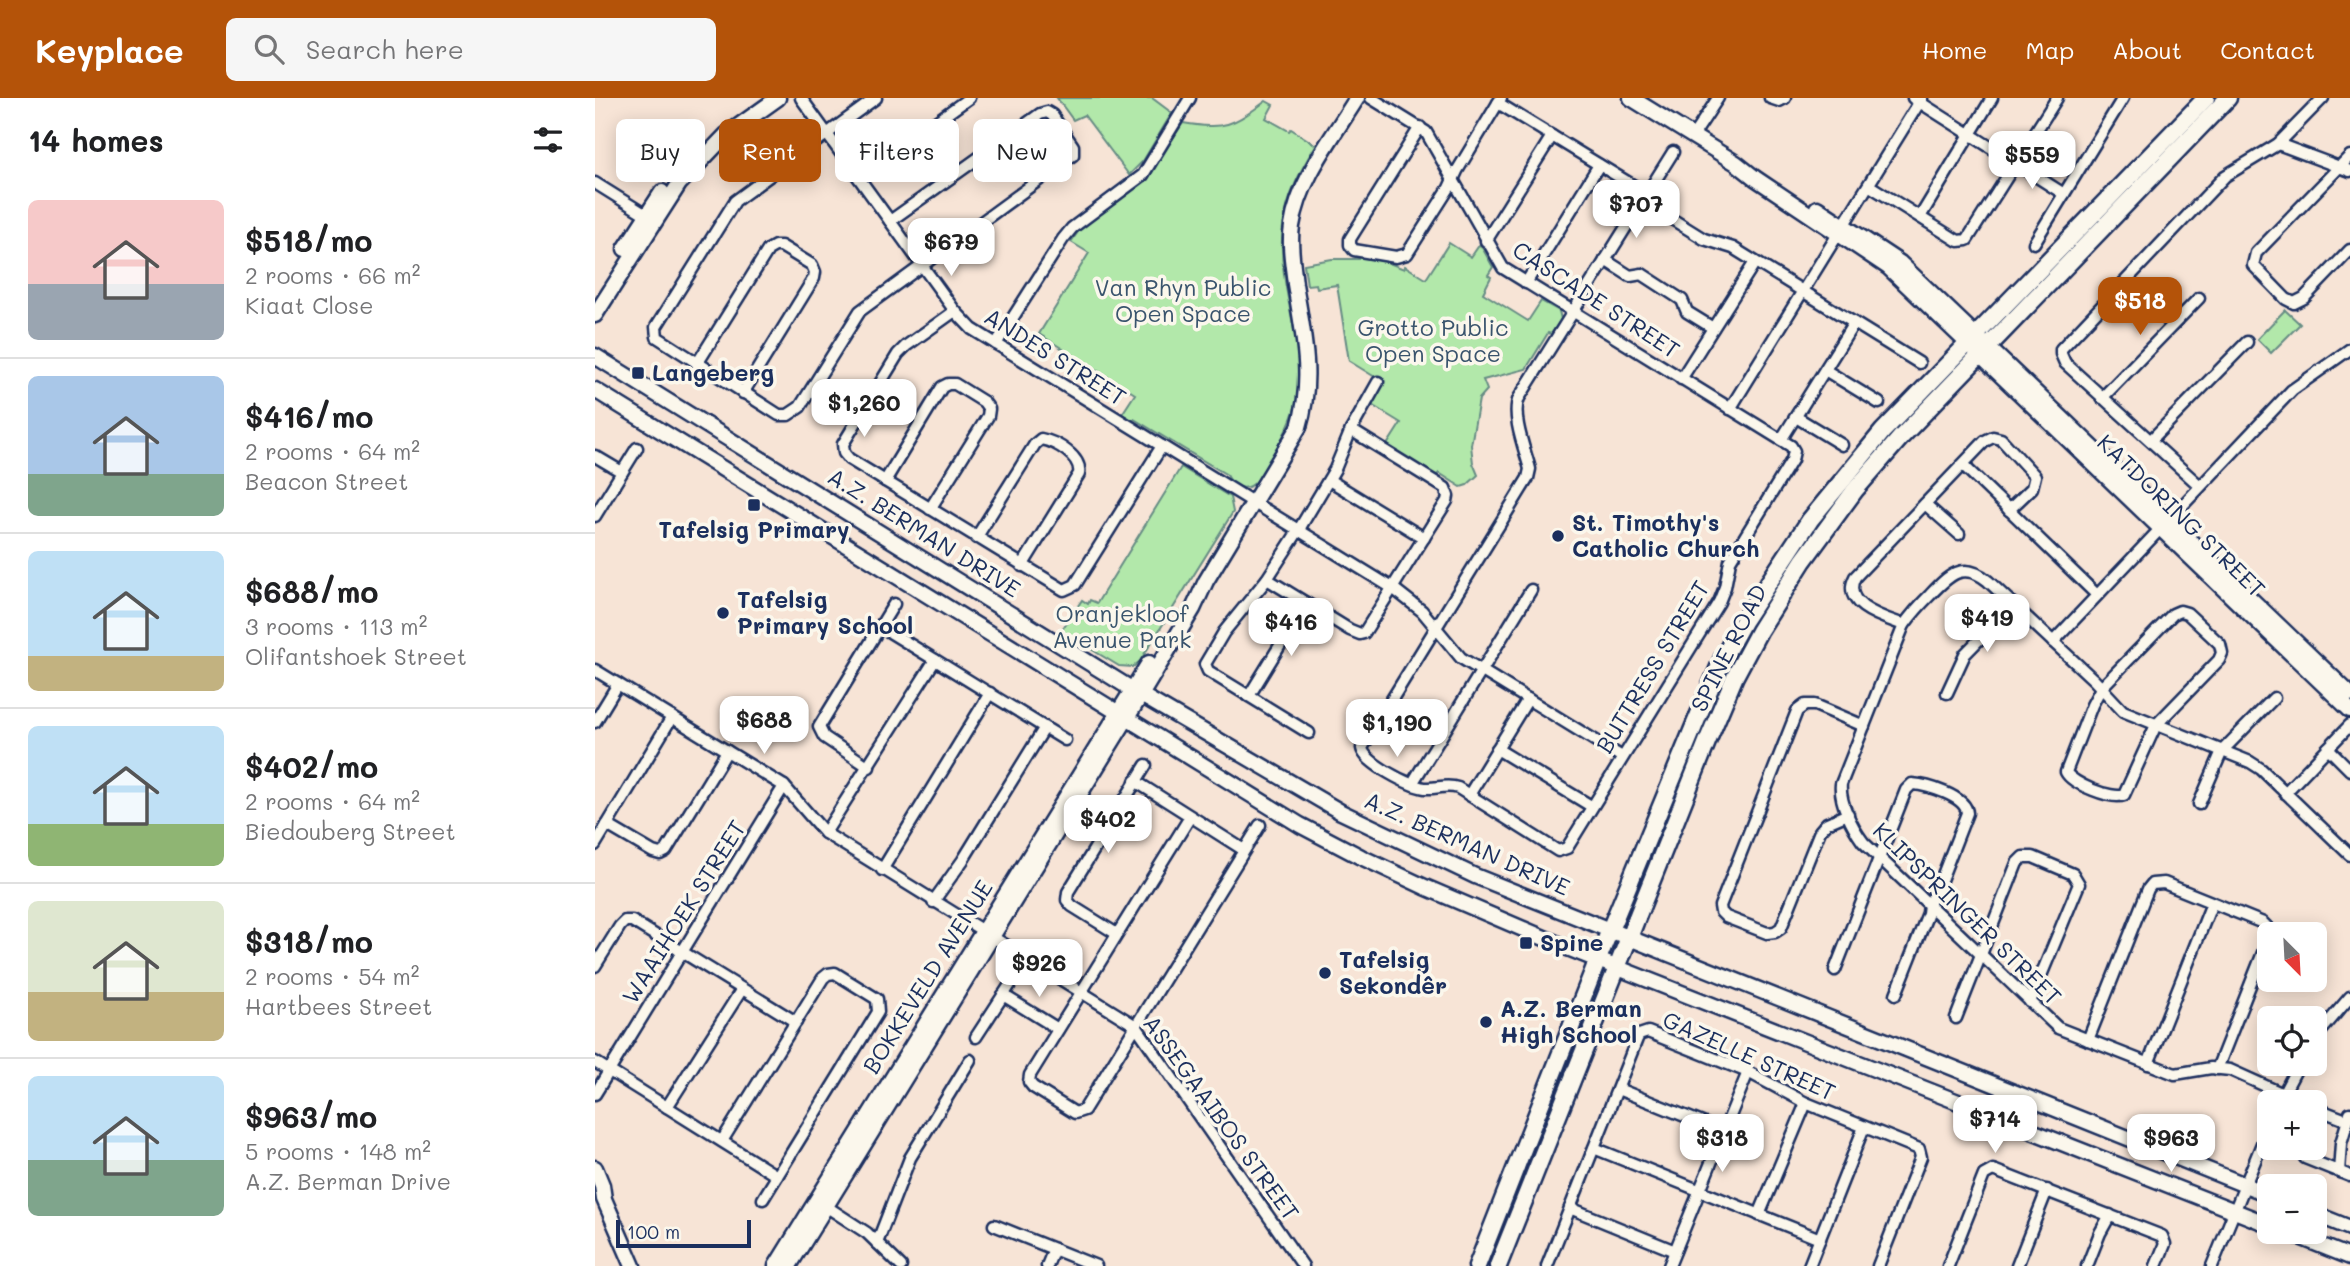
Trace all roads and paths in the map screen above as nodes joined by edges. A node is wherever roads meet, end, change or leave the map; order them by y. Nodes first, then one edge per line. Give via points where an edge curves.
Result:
1 (764, 98) edge
2 (778, 98) edge
3 (801, 98) edge
4 (876, 98) edge
5 (968, 98) edge
6 (1190, 98) edge
7 (1357, 98) edge
8 (1371, 98) edge
9 (1631, 98) edge
10 (1718, 98) edge
11 (1770, 98) edge
12 (1785, 98) edge
13 (1992, 98) edge
14 (2057, 98) edge
15 (2123, 98) edge
16 (2206, 98) edge
17 (2228, 98) edge
18 (2323, 98) edge
19 (1918, 100) edge
20 (1500, 101) edge
21 (939, 119) edge
22 (1420, 127) junction
23 (827, 134) junction
24 (1970, 135) junction
25 (1552, 136) junction
26 (1693, 136) junction
27 (2278, 144) junction
28 (835, 145) edge
29 (1674, 152) dead end
30 (2350, 156) edge
31 (2016, 163) junction
32 (1599, 165) junction
33 (2339, 167) junction
34 (2350, 171) edge
35 (1453, 180) junction
36 (863, 182) edge
37 (595, 183) edge
38 (1870, 186) junction
39 (1647, 194) junction
40 (2064, 194) junction
41 (1667, 216) dead end
42 (650, 217) junction
43 (1920, 217) junction
44 (890, 221) junction
45 (1842, 229) junction
46 (1486, 241) junction
47 (2034, 243) dead end
48 (2350, 250) edge
49 (1605, 260) junction
50 (1755, 262) junction
51 (922, 264) junction
52 (1526, 283) junction
53 (1803, 291) junction
54 (595, 298) edge
55 (2199, 298) dead end
56 (955, 311) junction
57 (1573, 312) junction
58 (595, 315) edge
59 (1854, 323) junction
60 (1713, 328) junction
61 (1972, 338) junction
62 (2247, 342) dead end
63 (996, 344) junction
64 (2350, 349) edge
65 (1985, 350) junction
66 (595, 356) edge
67 (1919, 363) dead end
68 (697, 364) junction
69 (1825, 370) junction
70 (1681, 379) junction
71 (1378, 382) dead end
72 (595, 390) edge
73 (743, 393) junction
74 (2102, 398) junction
75 (1879, 403) dead end
76 (1730, 409) junction
77 (1796, 417) junction
78 (1351, 430) junction
79 (2152, 439) junction
80 (1781, 440) junction
81 (1842, 444) dead end
82 (1162, 446) junction
83 (637, 448) dead end
84 (595, 456) edge
85 (1963, 465) junction
86 (622, 472) junction
87 (1329, 480) junction
88 (885, 481) junction
89 (2200, 486) junction
90 (1254, 504) junction
91 (1925, 504) junction
92 (930, 509) junction
93 (2009, 510) junction
94 (595, 516) edge
95 (2164, 524) junction
96 (1298, 531) junction
97 (1959, 534) dead end
98 (977, 538) junction
99 (1425, 538) junction
100 (1022, 566) junction
101 (1267, 579) junction
102 (1394, 589) junction
103 (1531, 590) dead end
104 (2097, 596) junction
105 (1306, 603) junction
106 (894, 604) dead end
107 (2013, 605) junction
108 (1904, 625) junction
109 (880, 626) junction
110 (1436, 628) junction
111 (2053, 642) junction
112 (935, 660) junction
113 (595, 670) edge
114 (1481, 670) junction
115 (618, 684) junction
116 (2101, 688) junction
117 (1137, 692) junction
118 (990, 693) junction
119 (1947, 694) dead end
120 (2350, 694) edge
121 (1249, 696) junction
122 (2274, 698) dead end
123 (1528, 699) junction
124 (2350, 710) edge
125 (1123, 715) junction
126 (672, 717) junction
127 (595, 722) edge
128 (2156, 724) junction
129 (2350, 725) edge
130 (1864, 726) junction
131 (1045, 727) junction
132 (1309, 733) dead end
133 (1065, 740) dead end
134 (2328, 748) junction
135 (1497, 749) junction
136 (727, 751) junction
137 (2222, 751) junction
138 (1622, 757) junction
139 (1146, 765) dead end
140 (869, 767) junction
141 (2350, 770) edge
142 (1135, 781) junction
143 (1412, 784) junction
144 (784, 786) junction
145 (2285, 793) junction
146 (1469, 795) junction
147 (2199, 804) dead end
148 (1591, 806) junction
149 (1848, 814) junction
150 (1189, 817) junction
151 (607, 825) junction
152 (1260, 825) dead end
153 (825, 833) junction
154 (595, 845) edge
155 (1244, 850) junction
156 (2350, 855) edge
157 (1879, 856) junction
158 (882, 870) junction
159 (933, 902) junction
160 (2212, 903) junction
161 (1929, 904) junction
162 (1611, 932) junction
163 (988, 934) junction
164 (1117, 934) junction
165 (1628, 938) junction
166 (681, 952) junction
167 (1981, 955) junction
168 (1598, 959) junction
169 (595, 966) edge
170 (1617, 967) junction
171 (1835, 970) dead end
172 (1015, 977) dead end
173 (742, 989) junction
174 (1082, 991) junction
175 (1896, 993) dead end
176 (1003, 995) junction
177 (2350, 997) edge
178 (2031, 1002) junction
179 (1956, 1018) dead end
180 (796, 1022) junction
181 (2327, 1022) edge
182 (1136, 1026) junction
183 (1058, 1029) junction
184 (976, 1037) dead end
185 (2088, 1040) junction
186 (970, 1060) dead end
187 (595, 1062) edge
188 (2148, 1064) junction
189 (2217, 1069) junction
190 (608, 1071) junction
191 (1748, 1072) junction
192 (1618, 1089) junction
193 (2266, 1090) edge
194 (595, 1094) edge
195 (1805, 1103) junction
196 (667, 1107) junction
197 (2327, 1111) edge
198 (2348, 1117) edge
199 (1864, 1127) junction
200 (1722, 1131) junction
201 (722, 1141) junction
202 (1594, 1148) junction
203 (2257, 1156) edge
204 (2310, 1160) edge
205 (595, 1168) edge
206 (2339, 1172) junction
207 (777, 1176) junction
208 (2350, 1176) edge
209 (2245, 1185) junction
210 (2047, 1190) junction
211 (2257, 1190) edge
212 (1699, 1191) junction
213 (600, 1193) edge
214 (763, 1199) dead end
215 (821, 1203) junction
216 (1570, 1208) junction
217 (2234, 1211) junction
218 (1759, 1215) junction
219 (2110, 1215) junction
220 (2327, 1219) edge
221 (2257, 1220) edge
222 (994, 1225) dead end
223 (2350, 1228) edge
224 (1820, 1239) junction
225 (877, 1243) junction
226 (2317, 1244) edge
227 (1054, 1249) junction
228 (1675, 1251) junction
229 (2350, 1257) edge
230 (633, 1266) edge
231 (776, 1266) edge
232 (789, 1266) edge
233 (901, 1266) edge
234 (1047, 1266) edge
235 (1096, 1266) edge
236 (1303, 1266) edge
237 (1477, 1266) edge
238 (1498, 1266) edge
239 (1547, 1266) edge
240 (1669, 1266) edge
241 (1809, 1266) edge
242 (1878, 1266) edge
243 (1948, 1266) edge
244 (2017, 1266) edge
245 (2087, 1266) edge
246 (2156, 1266) edge
247 (2212, 1266) edge

1 - 42 street via 703,145 675,175
2 - 42 street via 710,149
3 - 23 street, ANDES STREET
4 - 23 street
5 - 21 street
6 - 63 street via 1143,175 1063,239
7 - 90 street, BOKKEVELD AVENUE via 1308,178 1295,212 1292,260 1308,369 1305,406 1290,446
8 - 22 street, CASCADE STREET
9 - 26 street, KATDORING STREET
10 - 26 street
11 - 12 street
13 - 24 street
14 - 31 street
15 - 40 street
16 - 61 main road, SPINE ROAD
17 - 65 main road, SPINE ROAD
18 - 27 street
19 - 24 street
19 - 38 street
20 - 25 street
20 - 35 street
22 - 35 street, CASCADE STREET
22 - 35 street via 1350,239 1352,248 1396,257 1407,254
23 - 28 street, ANDES STREET
23 - 68 street via 735,201 656,327 658,339
24 - 31 street
24 - 43 street
25 - 32 street
25 - 46 street
26 - 45 street, KATDORING STREET
27 - 33 street
27 - 74 street via 2225,176 2061,349 2062,359
29 - 39 street
30 - 33 street
31 - 40 street
31 - 43 street via 1967,240 1958,241
32 - 39 street
32 - 52 street
33 - 34 street
33 - 48 street via 2256,253 2253,265 2294,303
35 - 46 street, CASCADE STREET
36 - 44 street, ANDES STREET
37 - 42 street
38 - 43 street
38 - 45 street
39 - 49 street
40 - 47 street
41 - 50 street
42 - 54 street
42 - 58 street
44 - 51 street, ANDES STREET
44 - 51 street via 1040,114 1052,115 1073,146 1073,155
45 - 53 street
45 - 61 street, KATDORING STREET
46 - 52 street, CASCADE STREET via 1500,265
49 - 57 street
49 - 60 street via 1630,276 1642,274 1652,280
50 - 53 street
50 - 60 street
51 - 56 street, ANDES STREET
51 - 73 street via 860,311 795,412 779,415
52 - 57 street, CASCADE STREET
53 - 59 street
53 - 76 street
55 - 74 street
56 - 63 street, ANDES STREET
56 - 88 street via 898,354 843,444 846,457
57 - 70 street, CASCADE STREET
57 - 110 street via 1516,406 1528,478
59 - 67 street
59 - 69 street
60 - 70 street
61 - 65 street, KATDORING STREET
61 - 162 main road, SPINE ROAD via 1836,487 1744,620 1707,695
62 - 79 street
63 - 82 street, ANDES STREET
64 - 89 street via 2291,390
65 - 95 street, KATDORING STREET
65 - 165 main road, SPINE ROAD via 1855,490 1759,631 1735,676
66 - 117 street, A.Z. BERMAN DRIVE
68 - 73 street
68 - 73 street via 768,250 781,246 792,252 812,265 814,278
69 - 75 street
69 - 77 street
70 - 76 street, CASCADE STREET
71 - 78 street
72 - 125 street
74 - 79 street
76 - 80 street, CASCADE STREET
77 - 80 street
77 - 81 street
78 - 87 street
78 - 99 street via 1447,491 1447,501
79 - 89 street
80 - 138 street, BUTTRESS STREET via 1793,448 1794,457 1730,561 1719,602
82 - 90 street, ANDES STREET
82 - 100 street via 1072,588 1059,589
83 - 86 street
84 - 86 street
85 - 91 street
85 - 93 street
85 - 93 street via 1985,441 2001,439 2036,479
86 - 94 street
87 - 96 street
87 - 99 street
88 - 92 street
88 - 92 street via 945,385 955,384 984,402 988,416
89 - 95 street
90 - 96 street, ANDES STREET
90 - 117 street, BOKKEVELD AVENUE via 1193,609
91 - 97 street
91 - 108 street via 1852,583 1853,596 1871,613
92 - 98 street
93 - 104 street
95 - 104 street
95 - 120 street, KATDORING STREET
95 - 124 street, KATDORING STREET
96 - 101 street
96 - 102 street, ANDES STREET
98 - 100 street
98 - 100 street via 1035,444 1041,439 1049,441 1077,460 1079,474
99 - 102 street
101 - 105 street
101 - 121 street via 1224,632 1205,664 1208,671
102 - 105 street via 1362,634
102 - 110 street, ANDES STREET
103 - 114 street
104 - 111 street
105 - 121 street
106 - 109 street
107 - 108 street, KLIPSPRINGER STREET via 1982,576 1961,571 1945,579
107 - 111 street, KLIPSPRINGER STREET
107 - 119 street via 1965,654
108 - 130 street, KLIPSPRINGER STREET
109 - 112 street
109 - 140 street via 820,727 824,737
110 - 114 street, ANDES STREET via 1461,658
110 - 143 street via 1362,748 1363,754
111 - 116 street, KLIPSPRINGER STREET
112 - 118 street
112 - 140 street
113 - 115 street, ASSEGAAIBOS STREET
114 - 123 street, ANDES STREET
114 - 143 street
115 - 126 street, ASSEGAAIBOS STREET
115 - 127 street
116 - 128 street, KLIPSPRINGER STREET via 2123,710
116 - 128 street via 2066,772 2070,780 2114,797 2124,796
116 - 128 street via 2173,614 2187,613 2220,644 2223,653
117 - 125 street, BOKKEVELD AVENUE
117 - 162 street, A.Z. BERMAN DRIVE via 1341,812 1475,876
118 - 131 street
118 - 158 street
121 - 132 street
122 - 137 street
123 - 135 street
123 - 138 street, ANDES STREET
125 - 163 street, BOKKEVELD AVENUE
125 - 168 street via 1300,825 1361,857
126 - 136 street, ASSEGAAIBOS STREET
126 - 151 street
128 - 137 street, KLIPSPRINGER STREET
129 - 134 street
130 - 149 street, KLIPSPRINGER STREET via 1841,784
130 - 149 street via 1815,705 1797,711 1721,912 1767,933 1781,928 1820,831
131 - 133 street
131 - 159 street
134 - 141 street
134 - 145 street
135 - 146 street
135 - 148 street
136 - 144 street, ASSEGAAIBOS STREET
136 - 151 street via 666,851 653,852
137 - 145 street, KLIPSPRINGER STREET via 2261,769
137 - 147 street
138 - 148 street, BUTTRESS STREET
139 - 142 street
140 - 153 street
142 - 150 street
142 - 164 street via 1067,892 1072,906
143 - 146 street via 1428,788 1451,785
144 - 153 street, ASSEGAAIBOS STREET
144 - 166 street, WAAIHOEK STREET
145 - 156 street, KLIPSPRINGER STREET
146 - 148 street, BUTTRESS STREET via 1562,851
149 - 157 street, KLIPSPRINGER STREET via 1857,834
150 - 155 street
150 - 164 street
151 - 154 street
152 - 155 street
153 - 158 street, ASSEGAAIBOS STREET
155 - 182 street
157 - 161 street, KLIPSPRINGER STREET
157 - 161 street via 1912,784 1961,800 1967,813
157 - 171 street
158 - 159 street, ASSEGAAIBOS STREET
159 - 163 street, ASSEGAAIBOS STREET
160 - 185 street via 2164,883 2148,888
160 - 188 street
160 - 189 street via 2263,923 2270,932
161 - 167 street, KLIPSPRINGER STREET
161 - 175 street
162 - 165 street, A.Z. BERMAN DRIVE
162 - 168 main road, SPINE ROAD
163 - 174 street, ASSEGAAIBOS STREET
163 - 215 street, BOKKEVELD AVENUE
164 - 174 street
165 - 170 main road, SPINE ROAD
165 - 209 street, A.Z. BERMAN DRIVE
166 - 169 street via 625,921
166 - 173 street
166 - 190 street, WAAIHOEK STREET
167 - 178 street, KLIPSPRINGER STREET
167 - 178 street via 2020,860 2033,857 2073,874 2078,887
167 - 179 street
168 - 170 street
168 - 237 main road, SPINE ROAD
170 - 217 street
170 - 238 main road, SPINE ROAD
172 - 176 street
173 - 180 street
173 - 196 street
174 - 182 street, ASSEGAAIBOS STREET
174 - 183 street
176 - 183 street
176 - 184 street
177 - 181 street
178 - 185 street, KLIPSPRINGER STREET via 2058,1028
180 - 201 street
180 - 207 street via 828,974 835,973 877,999 879,1005
182 - 183 street via 1080,1113 1029,1082
182 - 236 street, ASSEGAAIBOS STREET
185 - 188 street, KLIPSPRINGER STREET
186 - 225 street via 910,1158
187 - 190 street
188 - 189 street, KLIPSPRINGER STREET via 2175,1074
189 - 193 street, KLIPSPRINGER STREET via 2230,1070
190 - 194 street, WAAIHOEK STREET
190 - 196 street
191 - 192 street, GAZELLE STREET via 1643,1033
191 - 195 street, GAZELLE STREET
191 - 200 street
192 - 200 street
192 - 202 street, GAZELLE STREET
195 - 199 street, GAZELLE STREET
195 - 218 street
196 - 201 street
197 - 198 street
198 - 206 street
199 - 224 street
199 - 242 street, GAZELLE STREET via 1916,1147 1921,1157
200 - 212 street
201 - 207 street
202 - 212 street
202 - 216 street, GAZELLE STREET
203 - 209 street
204 - 206 street
205 - 213 street via 602,1185
206 - 208 street
207 - 214 street
209 - 211 street, A.Z. BERMAN DRIVE
209 - 217 street
210 - 219 street
210 - 243 street via 1997,1170 1987,1172
210 - 244 street
212 - 218 street
212 - 228 street
213 - 230 street
215 - 225 street
215 - 231 street, BOKKEVELD AVENUE
215 - 232 street, BOKKEVELD AVENUE
216 - 228 street
216 - 239 street, GAZELLE STREET
217 - 221 street
217 - 247 street
218 - 224 street
219 - 245 street
219 - 246 street via 2162,1237 2165,1244
220 - 223 street
222 - 227 street
224 - 241 street
225 - 233 street
226 - 229 street
227 - 234 street
227 - 235 street
228 - 240 street

